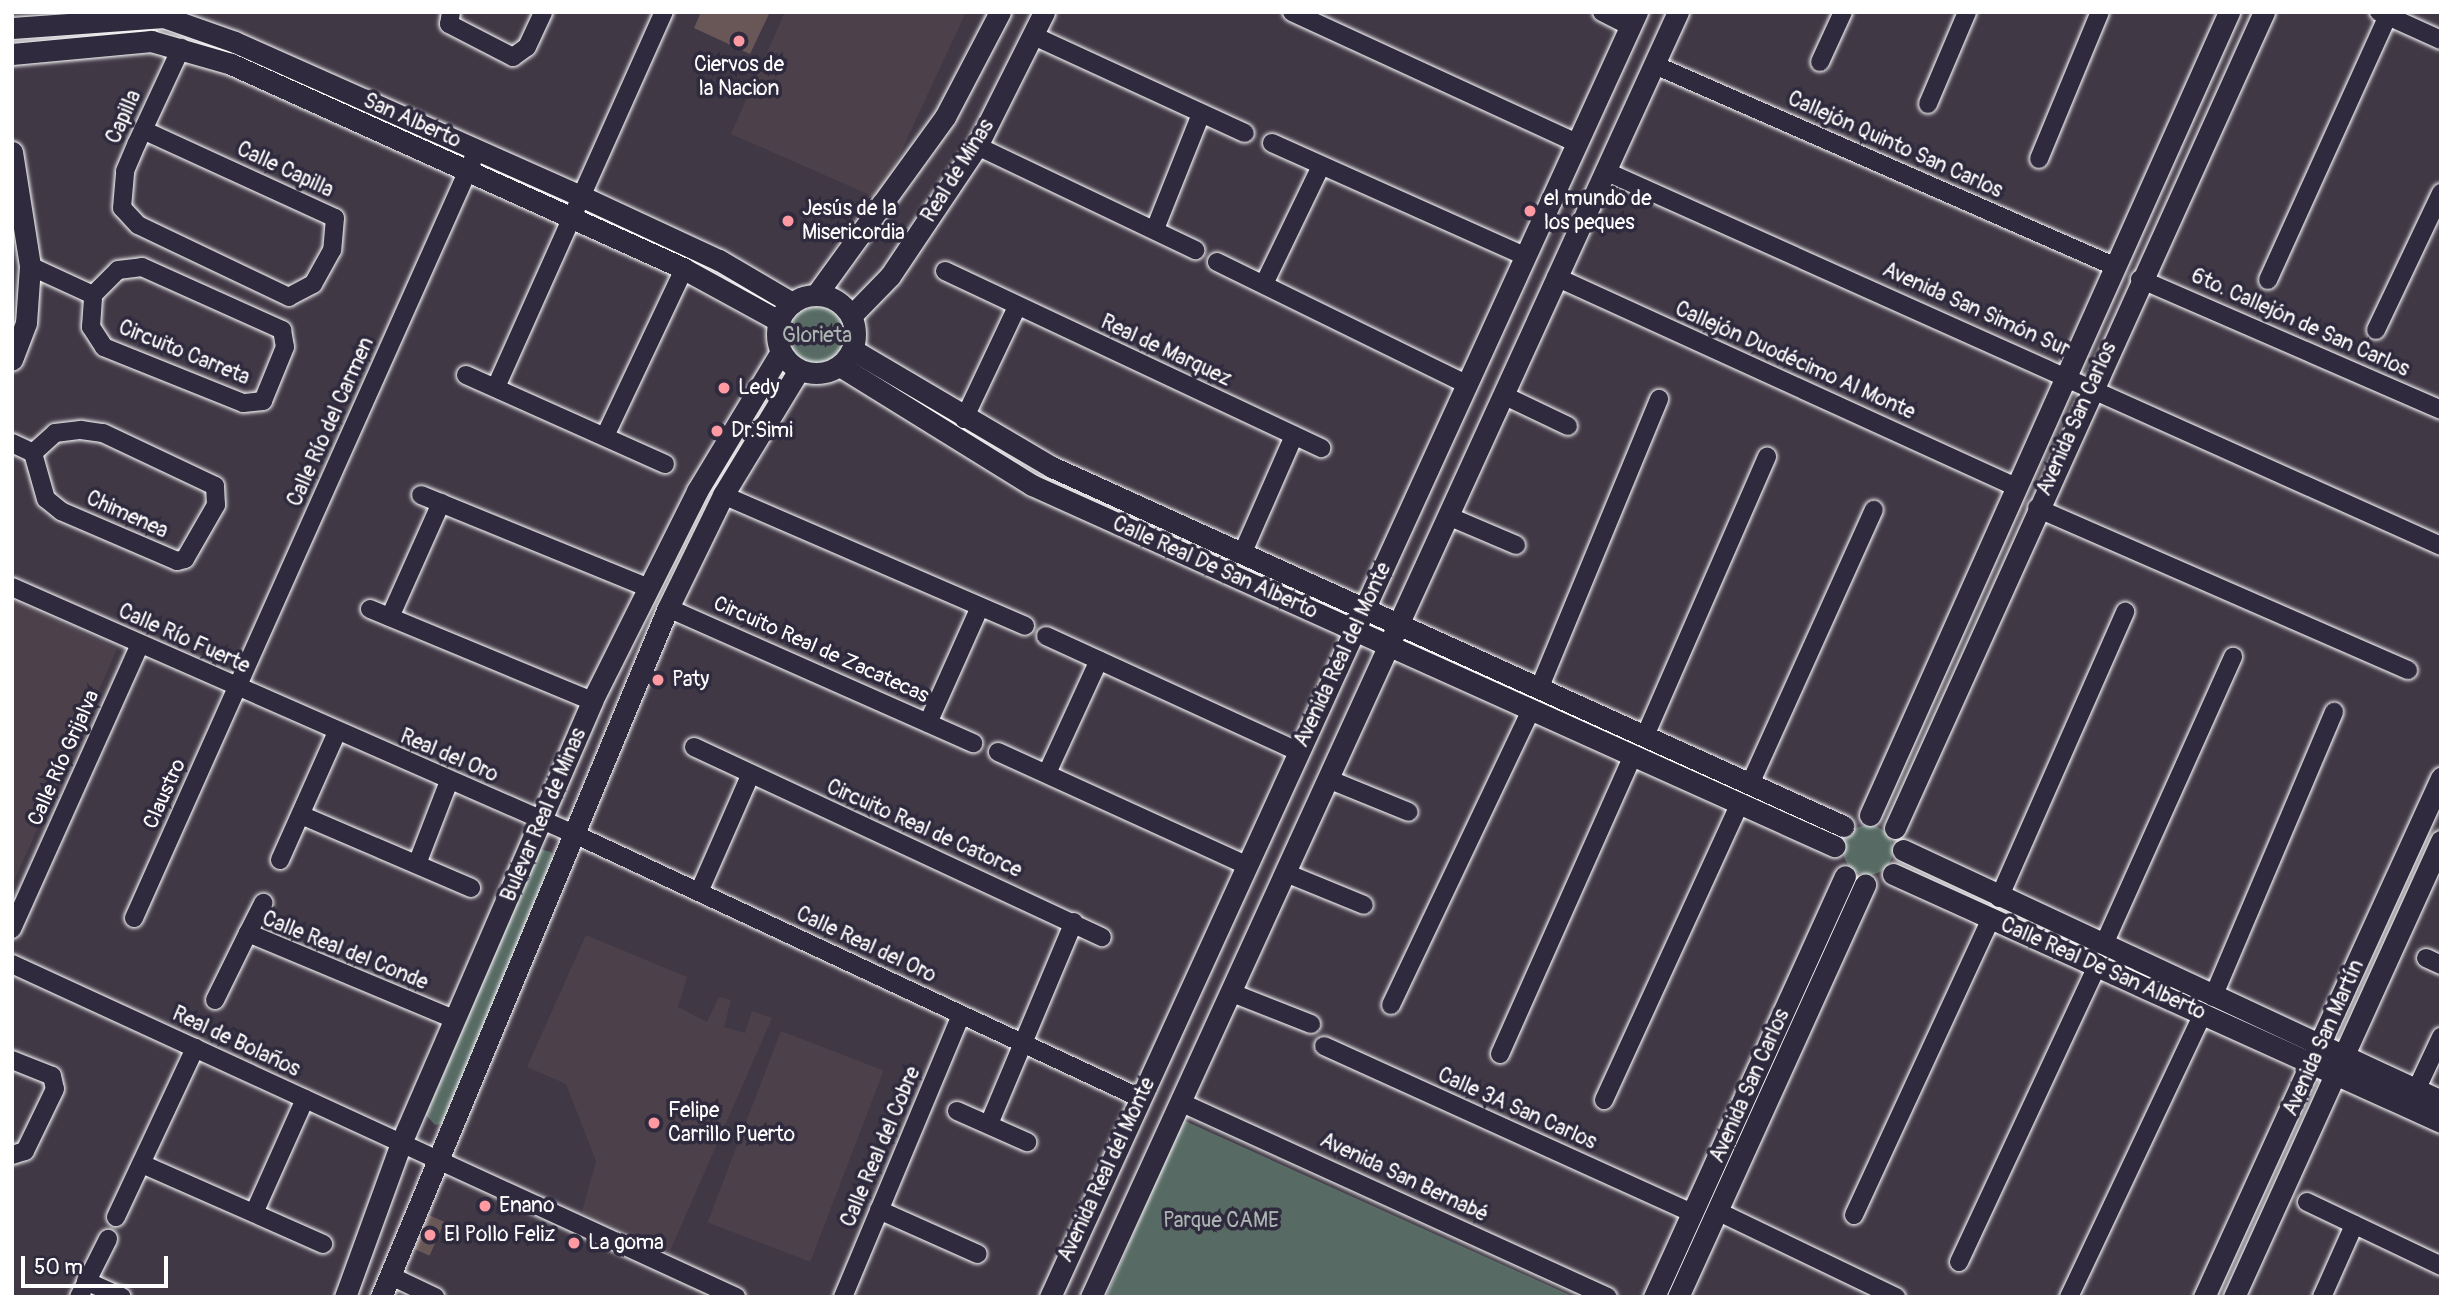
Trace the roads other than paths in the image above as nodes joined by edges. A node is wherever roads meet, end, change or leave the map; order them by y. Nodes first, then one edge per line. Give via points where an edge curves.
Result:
1 (451, 12) edge
2 (543, 12) edge
3 (664, 12) edge
4 (1000, 12) edge
5 (1044, 12) edge
6 (1292, 12) edge
7 (1602, 12) edge
8 (1678, 12) edge
9 (1843, 12) edge
10 (1967, 12) edge
11 (2100, 12) edge
12 (2229, 12) edge
13 (2263, 12) edge
14 (2383, 14) edge
15 (165, 15) edge
16 (83, 18) edge
17 (1634, 19) edge
18 (12, 29) edge
19 (1034, 36) junction
20 (2441, 40) edge
21 (181, 48) junction
22 (12, 54) edge
23 (1821, 62) dead end
24 (1655, 65) junction
25 (1928, 104) dead end
26 (1201, 114) junction
27 (143, 130) junction
28 (1245, 133) dead end
29 (1272, 143) dead end
30 (1577, 144) junction
31 (977, 146) junction
32 (477, 150) junction
33 (12, 152) edge
34 (2039, 159) dead end
35 (1321, 166) junction
36 (1605, 171) junction
37 (465, 174) junction
38 (2441, 193) edge
39 (583, 197) junction
40 (122, 208) joint
41 (573, 221) junction
42 (1155, 229) junction
43 (1195, 250) dead end
44 (1525, 256) junction
45 (1217, 262) dead end
46 (30, 266) junction
47 (2116, 267) junction
48 (684, 268) junction
49 (945, 271) dead end
50 (1556, 277) junction
51 (2140, 279) junction
52 (2268, 280) dead end
53 (1264, 285) junction
54 (93, 295) junction
55 (816, 295) junction
56 (792, 303) junction
57 (1017, 307) junction
58 (851, 316) junction
59 (779, 321) junction
60 (2376, 330) dead end
61 (781, 352) junction
62 (846, 358) junction
63 (12, 359) edge
64 (799, 370) junction
65 (466, 375) dead end
66 (2066, 375) junction
67 (1466, 384) junction
68 (496, 387) junction
69 (2092, 387) junction
70 (1503, 395) junction
71 (1659, 399) dead end
72 (2441, 410) edge
73 (964, 419) junction
74 (1568, 426) dead end
75 (606, 434) junction
76 (1294, 436) junction
77 (12, 443) edge
78 (1321, 448) dead end
79 (33, 453) junction
80 (1767, 457) dead end
81 (665, 464) dead end
82 (2016, 486) junction
83 (421, 495) dead end
84 (723, 495) junction
85 (441, 503) junction
86 (2037, 508) junction
87 (1874, 510) dead end
88 (1448, 516) junction
89 (1516, 545) dead end
90 (2441, 546) edge
91 (1243, 552) junction
92 (12, 587) edge
93 (647, 587) junction
94 (1366, 606) junction
95 (980, 607) junction
96 (668, 608) junction
97 (370, 609) dead end
98 (2125, 612) dead end
99 (390, 617) junction
100 (1399, 622) junction
101 (1025, 626) dead end
102 (1354, 631) junction
103 (1046, 636) dead end
104 (140, 644) junction
105 (1388, 645) junction
106 (2233, 657) dead end
107 (1099, 660) junction
108 (2408, 670) dead end
109 (238, 688) junction
110 (1539, 689) junction
111 (592, 701) junction
112 (1531, 710) junction
113 (2334, 712) dead end
114 (928, 723) junction
115 (337, 732) junction
116 (1645, 736) junction
117 (973, 743) dead end
118 (694, 747) dead end
119 (998, 752) dead end
120 (1298, 752) junction
121 (1632, 757) junction
122 (1047, 773) junction
123 (750, 776) junction
124 (2441, 778) edge
125 (1328, 779) junction
126 (449, 781) junction
127 (1750, 784) junction
128 (1739, 805) junction
129 (1409, 812) dead end
130 (301, 815) junction
131 (1870, 815) junction
132 (542, 821) junction
133 (1843, 826) junction
134 (1895, 828) junction
135 (572, 833) junction
136 (2441, 841) edge
137 (1834, 846) junction
138 (1903, 850) junction
139 (280, 860) dead end
140 (418, 864) junction
141 (1246, 865) junction
142 (1286, 873) junction
143 (1893, 874) junction
144 (1855, 880) junction
145 (471, 888) dead end
146 (699, 892) junction
147 (1999, 898) junction
148 (264, 903) dead end
149 (1364, 905) dead end
150 (134, 918) dead end
151 (1991, 919) junction
152 (1074, 922) junction
153 (12, 929) edge
154 (248, 933) junction
155 (1102, 937) dead end
156 (2101, 954) junction
157 (12, 964) edge
158 (1231, 993) junction
159 (215, 1000) dead end
160 (1391, 1005) dead end
161 (2208, 1005) junction
162 (961, 1014) junction
163 (454, 1019) junction
164 (1311, 1024) dead end
165 (2441, 1037) edge
166 (1023, 1043) junction
167 (1324, 1046) dead end
168 (195, 1048) junction
169 (1500, 1054) dead end
170 (2316, 1055) junction
171 (12, 1060) edge
172 (2339, 1066) junction
173 (1140, 1098) junction
174 (305, 1099) junction
175 (2412, 1099) junction
176 (1604, 1100) dead end
177 (2441, 1101) edge
178 (1180, 1102) junction
179 (957, 1111) dead end
180 (2441, 1122) edge
181 (989, 1124) junction
182 (1027, 1142) dead end
183 (401, 1143) junction
184 (12, 1155) edge
185 (441, 1161) junction
186 (142, 1164) junction
187 (2307, 1202) dead end
188 (879, 1210) junction
189 (1717, 1211) junction
190 (254, 1213) junction
191 (1692, 1213) junction
192 (1854, 1215) dead end
193 (116, 1217) dead end
194 (2354, 1225) junction
195 (108, 1239) dead end
196 (323, 1244) dead end
197 (978, 1254) dead end
198 (1959, 1262) dead end
199 (2441, 1266) edge
200 (391, 1276) junction
201 (82, 1289) edge
202 (122, 1297) edge
203 (345, 1297) edge
204 (381, 1297) edge
205 (435, 1297) edge
206 (736, 1297) edge
207 (843, 1297) edge
208 (1050, 1297) edge
209 (1091, 1297) edge
210 (1608, 1297) edge
211 (1654, 1297) edge
212 (1678, 1297) edge
213 (1896, 1297) edge
214 (2069, 1297) edge
215 (2204, 1297) edge
216 (2234, 1297) edge
217 (2322, 1297) edge

1 - 2 street via 449,24 513,57 527,47
3 - 39 street
4 - 55 street, Real de Minas via 945,117
5 - 19 street, Real de Minas
6 - 30 street
7 - 17 street
8 - 24 street, Avenida Real del Monte
9 - 23 street
10 - 25 street
11 - 34 street
12 - 47 street, Avenida San Carlos
13 - 51 street, Avenida San Carlos
14 - 20 street
14 - 52 street
15 - 16 street, San Alberto
15 - 32 street, San Alberto
16 - 18 street, San Alberto
17 - 30 street, Avenida Real del Monte
19 - 26 street
19 - 31 street, Real de Minas
21 - 22 street, San Alberto via 151,41
21 - 27 street, Capilla
21 - 37 street, San Alberto via 231,64
24 - 36 street, Avenida Real del Monte
24 - 47 street, Callejón Quinto San Carlos
26 - 28 street
26 - 42 street
27 - 40 street, Capilla via 125,171
27 - 40 street, Calle Capilla via 335,218 332,250 313,284 289,297 138,225
29 - 35 street
30 - 44 street, Avenida Real del Monte
31 - 42 street
31 - 58 street, Real de Minas via 890,276
32 - 37 street, Calle Río del Carmen
32 - 39 street, San Alberto
33 - 46 street
35 - 44 street
35 - 53 street
36 - 50 street, Avenida Real del Monte
36 - 66 street, Avenida San Simón Sur
37 - 41 street, San Alberto
37 - 109 street, Calle Río del Carmen
38 - 60 street
39 - 41 street
39 - 56 street, San Alberto via 719,260
41 - 48 street, San Alberto
41 - 68 street
42 - 43 street
44 - 67 street, Avenida Real del Monte
45 - 53 street
46 - 54 street
46 - 63 street via 26,323
47 - 66 street, Avenida San Carlos
48 - 59 street, San Alberto
48 - 75 street
49 - 57 street, Real de Marquez
50 - 70 street, Avenida Real del Monte
50 - 82 street, Callejón Duodécimo Al Monte
51 - 69 street, Avenida San Carlos
51 - 72 street, 6to. Callejón de San Carlos
53 - 67 street
54 - 54 street, Circuito Carreta via 118,270 142,267 282,330 285,347 263,401 243,403 104,347 91,327
55 - 56 street
55 - 58 street via 837,300
56 - 59 street
57 - 73 street
57 - 76 street, Real de Marquez
58 - 62 street
59 - 61 street
61 - 64 street
61 - 93 street, Bulevar Real de Minas via 732,429
62 - 64 street via 820,373
62 - 73 street, Calle Real De San Alberto
62 - 102 street, Calle Real De San Alberto via 1032,485
64 - 84 street, Bulevar Real de Minas
65 - 68 street
66 - 69 street, Avenida San Simón Sur
66 - 82 street, Avenida San Carlos
67 - 94 street, Avenida Real del Monte
68 - 75 street
69 - 86 street, Avenida San Carlos
69 - 90 street, Avenida San Simón Sur
70 - 74 street
70 - 88 street, Avenida Real del Monte
71 - 110 street
73 - 91 street, Calle Real De San Alberto via 1052,467
75 - 81 street
76 - 78 street, Real de Marquez
76 - 91 street
77 - 79 street
79 - 79 street, Chimenea via 36,478 46,499 61,511 177,561 192,553 218,495 215,486 103,433 55,433
80 - 116 street
82 - 131 street, Avenida San Carlos
83 - 85 street
84 - 95 street
84 - 96 street, Bulevar Real de Minas
85 - 93 street
85 - 99 street
86 - 108 street
86 - 134 street, Avenida San Carlos
87 - 127 street
88 - 89 street
88 - 100 street, Avenida Real del Monte
91 - 94 street, Calle Real De San Alberto
92 - 104 street, Calle Río Fuerte
93 - 111 street, Bulevar Real de Minas
94 - 100 street, Calle Real De San Alberto
94 - 102 street, Avenida Real del Monte
95 - 101 street
95 - 114 street, Circuito Real de Zacatecas
96 - 114 street, Circuito Real de Zacatecas
96 - 135 street, Bulevar Real de Minas
97 - 99 street
98 - 147 street
99 - 111 street
100 - 105 street, Avenida Real del Monte
100 - 110 street, Calle Real De San Alberto
102 - 105 street, Calle Real De San Alberto
102 - 120 street, Avenida Real del Monte
103 - 107 street
104 - 109 street, Calle Río Fuerte
104 - 153 street, Calle Río Grijalva
105 - 112 street, Calle Real De San Alberto
105 - 125 street, Avenida Real del Monte
106 - 156 street
107 - 120 street
107 - 122 street
109 - 115 street, Calle Río Fuerte
109 - 150 street, Claustro
110 - 116 street, Calle Real De San Alberto
111 - 132 street, Bulevar Real de Minas
112 - 121 street, Calle Real De San Alberto
112 - 160 street
113 - 161 street
114 - 117 street
115 - 126 street, Real del Oro
115 - 130 street
116 - 127 street, Calle Real De San Alberto
118 - 123 street, Circuito Real de Catorce
119 - 122 street
120 - 141 street, Avenida Real del Monte
121 - 128 street, Calle Real De San Alberto
121 - 169 street
122 - 141 street
123 - 146 street
123 - 152 street, Circuito Real de Catorce
124 - 170 street, Avenida San Martín
125 - 129 street
125 - 142 street, Avenida Real del Monte
126 - 132 street, Real del Oro
126 - 140 street
127 - 133 street, Calle Real De San Alberto
128 - 137 street, Calle Real De San Alberto
128 - 176 street
130 - 139 street
130 - 140 street
131 - 133 street
131 - 134 street
132 - 135 street, Real del Oro
132 - 163 street, Bulevar Real de Minas
133 - 137 street
134 - 138 street
135 - 146 street, Calle Real del Oro
135 - 185 street, Bulevar Real de Minas
136 - 172 street, Avenida San Martín
137 - 144 street
138 - 143 street
138 - 147 street, Calle Real De San Alberto
140 - 145 street
141 - 173 street, Avenida Real del Monte
142 - 149 street
142 - 158 street, Avenida Real del Monte
143 - 144 street
143 - 151 street, Calle Real De San Alberto
144 - 189 street, Avenida San Carlos
144 - 191 street, Avenida San Carlos
146 - 162 street, Calle Real del Oro
147 - 156 street, Calle Real De San Alberto
148 - 154 street
151 - 156 street, Calle Real De San Alberto
151 - 192 street
152 - 155 street, Circuito Real de Catorce
152 - 166 street
154 - 159 street, Calle Real del Conde
154 - 163 street, Calle Real del Conde
156 - 161 street, Calle Real De San Alberto
156 - 198 street
157 - 168 street, Real de Bolaños
158 - 164 street
158 - 178 street, Avenida Real del Monte
161 - 170 street, Calle Real De San Alberto
161 - 214 street
162 - 166 street, Calle Real del Oro
162 - 188 street, Calle Real del Cobre
163 - 183 street, Bulevar Real de Minas
165 - 175 street
166 - 173 street, Calle Real del Oro
166 - 181 street
167 - 191 street, Calle 3A San Carlos
168 - 174 street, Real de Bolaños
168 - 186 street
170 - 172 street, Calle Real De San Alberto
170 - 215 street, Avenida San Martín
171 - 184 street via 52,1076 55,1089 25,1151
172 - 175 street, Calle Real De San Alberto
172 - 216 street, Avenida San Martín
173 - 208 street, Avenida Real del Monte
174 - 183 street, Real de Bolaños
174 - 190 street
175 - 177 street
175 - 180 street
178 - 209 street, Avenida Real del Monte
178 - 210 street, Avenida San Bernabé
179 - 181 street
181 - 182 street
183 - 185 street, Real de Bolaños
183 - 203 street, Bulevar Real de Minas
185 - 200 street, Bulevar Real de Minas
185 - 206 street, Real de Bolaños
186 - 190 street
186 - 193 street
187 - 194 street
188 - 197 street
188 - 207 street, Calle Real del Cobre
189 - 212 street, Avenida San Carlos
189 - 213 street
190 - 196 street
191 - 211 street, Avenida San Carlos
194 - 199 street
194 - 217 street
195 - 201 street
200 - 204 street, Bulevar Real de Minas
200 - 205 street
201 - 202 street

